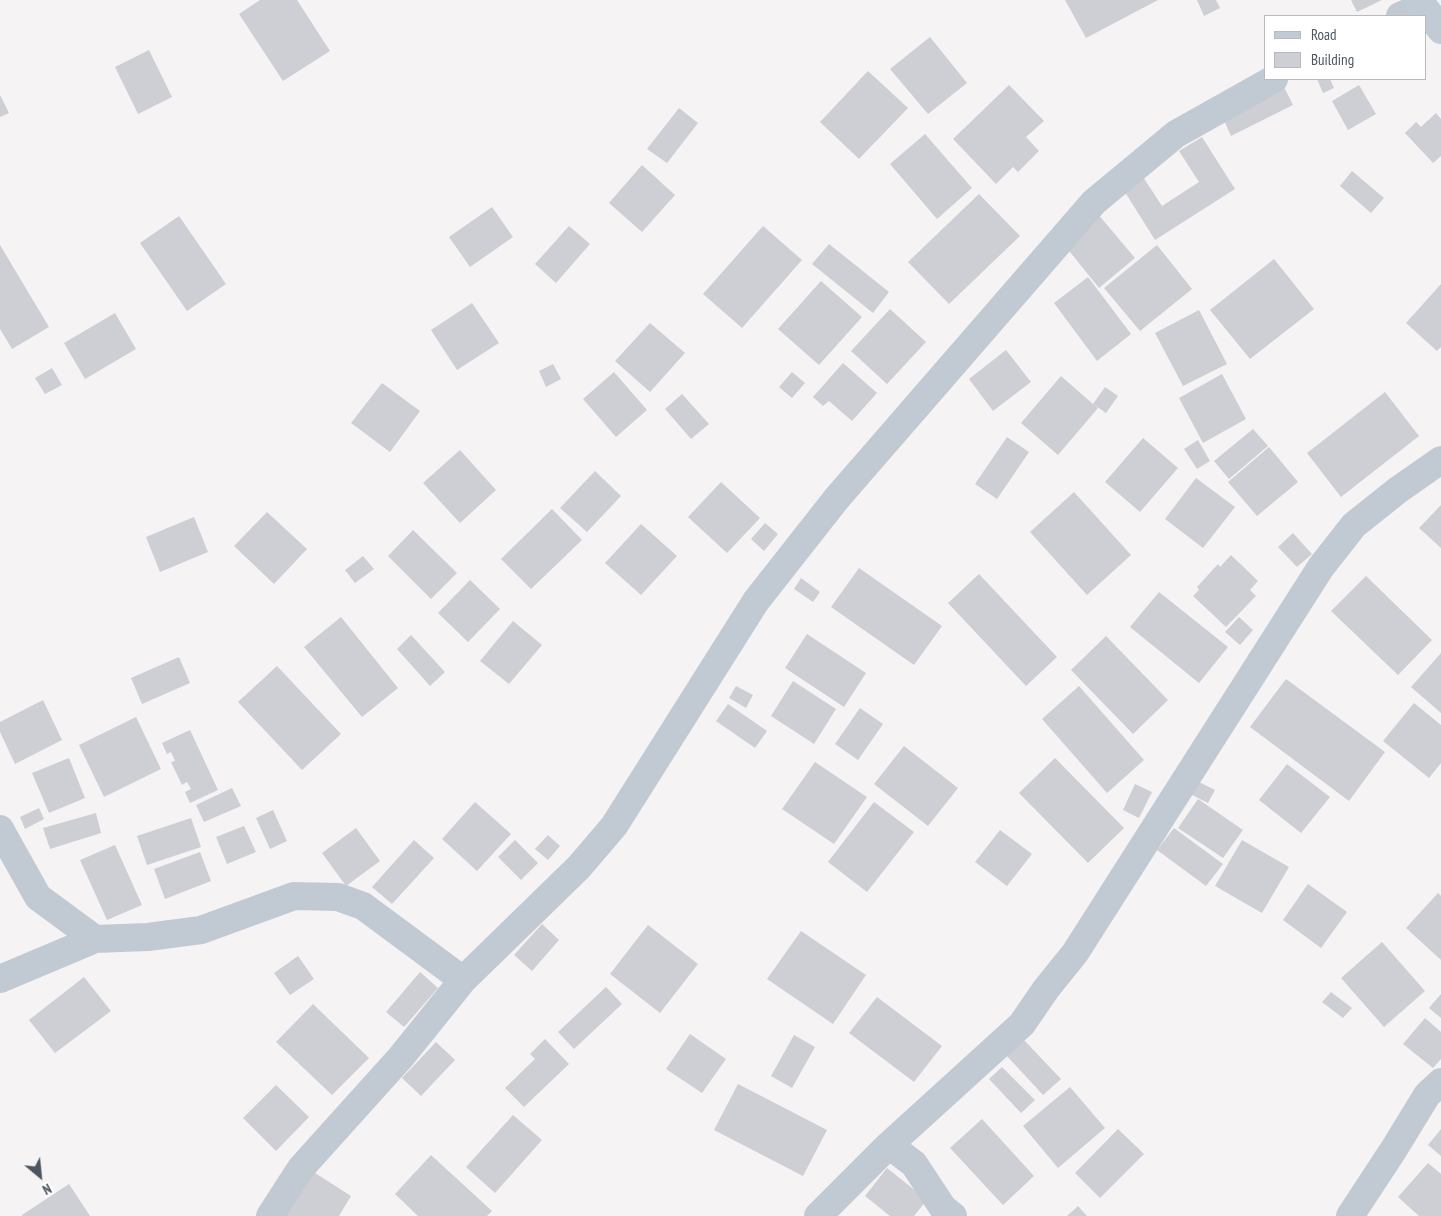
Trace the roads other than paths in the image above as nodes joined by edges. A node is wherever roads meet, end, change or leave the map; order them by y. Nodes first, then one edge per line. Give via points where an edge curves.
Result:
1 (1426, 17) edge
2 (1441, 30) edge
3 (1272, 80) edge
4 (1441, 460) edge
5 (0, 829) edge
6 (95, 939) junction
7 (0, 979) edge
8 (463, 980) junction
9 (1441, 1082) edge
10 (889, 1145) junction
11 (270, 1216) edge
12 (818, 1216) edge
13 (953, 1216) edge
14 (1350, 1216) edge

1 - 2 street
3 - 8 street via 1176,134 1094,202 837,498 756,601 614,826 579,867
4 - 10 street via 1354,525 1322,567 1075,953 1022,1024
5 - 6 street via 38,897
6 - 7 street
6 - 8 street via 201,930 294,896 338,897 363,906
8 - 11 street via 401,1057 301,1168
9 - 14 street via 1427,1095
10 - 12 street
10 - 13 street via 914,1164 943,1208

